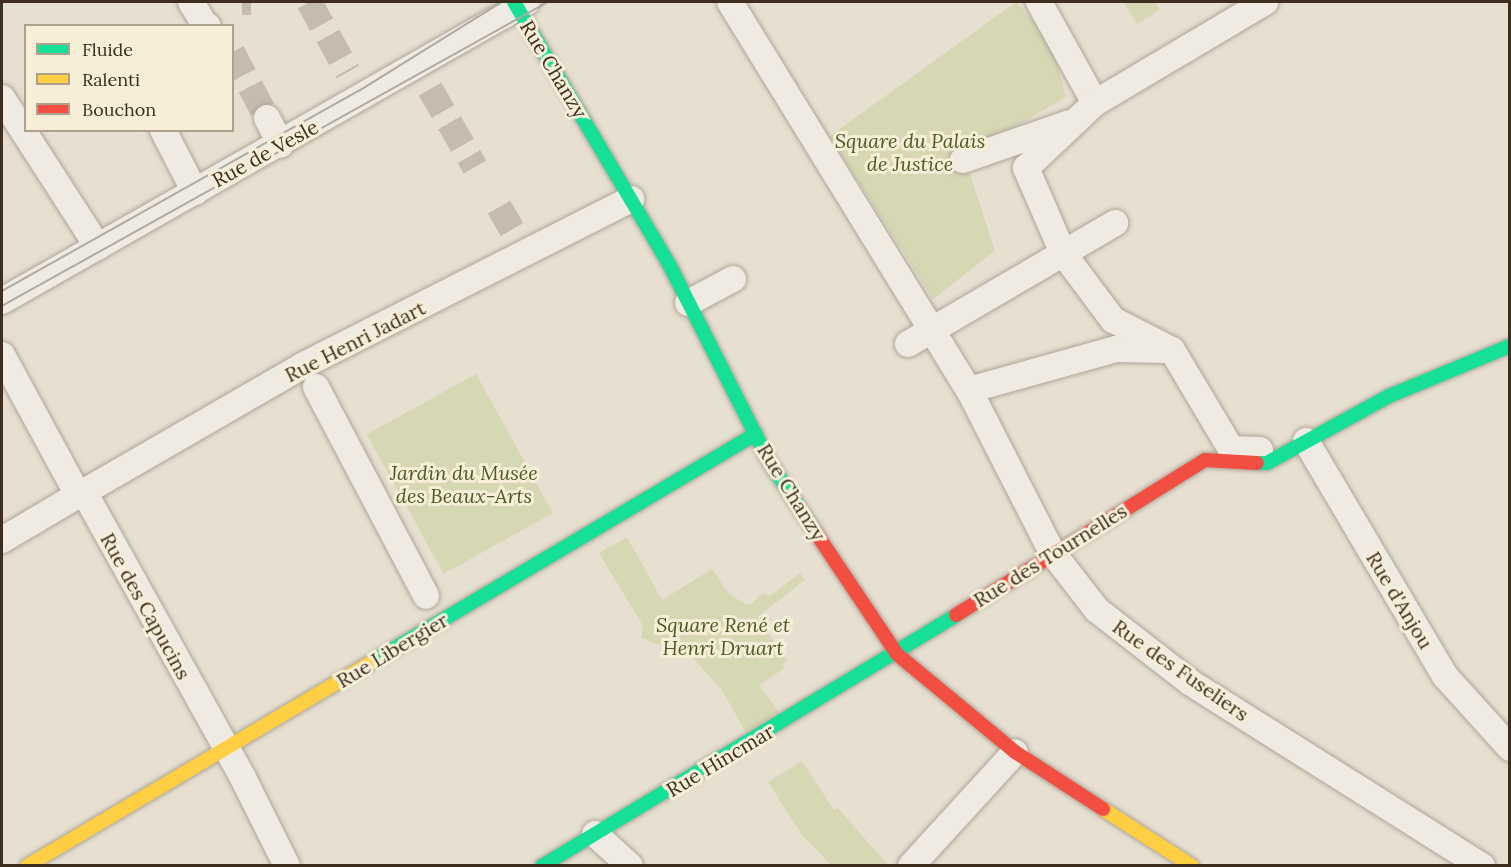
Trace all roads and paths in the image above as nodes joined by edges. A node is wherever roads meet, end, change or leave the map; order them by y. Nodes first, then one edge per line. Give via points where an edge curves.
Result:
1 (730, 2) edge
2 (1265, 2) edge
3 (520, 4) edge
4 (1041, 5) edge
5 (2, 98) edge
6 (1086, 112) junction
7 (267, 118) tunnel mouth
8 (164, 132) edge
9 (281, 145) junction
10 (963, 160) dead end
11 (195, 192) junction
12 (631, 199) junction
13 (1115, 223) dead end
14 (98, 247) junction
15 (1063, 253) junction
16 (734, 279) dead end
17 (2, 301) edge
18 (688, 303) junction
19 (933, 330) junction
20 (908, 344) dead end
21 (1509, 348) edge
22 (1172, 350) junction
23 (2, 355) edge
24 (316, 387) dead end
25 (969, 390) junction
26 (756, 434) junction
27 (1306, 441) junction
28 (1268, 463) junction
29 (81, 494) junction
30 (2, 540) edge
31 (1052, 552) junction
32 (426, 596) dead end
33 (897, 654) junction
34 (1509, 748) edge
35 (224, 750) junction
36 (1015, 752) junction
37 (595, 834) junction
38 (27, 866) edge
39 (287, 866) edge
40 (542, 866) edge
41 (630, 866) edge
42 (911, 866) edge
43 (1192, 866) edge
44 (1482, 866) edge

1 - 19 street, Rue des Fuseliers
2 - 6 street
3 - 9 street, Rue de Vesle
3 - 12 street, Rue Chanzy
4 - 6 street
5 - 14 street
6 - 10 street
6 - 15 street via 1026,168
7 - 9 street
8 - 11 street
9 - 11 street, Rue de Vesle
11 - 14 street, Rue de Vesle
12 - 18 street, Rue Chanzy
12 - 29 street, Rue Henri Jadart via 520,245
13 - 15 street
14 - 17 street, Rue de Vesle
15 - 19 street
15 - 22 street via 1113,320
16 - 18 street
18 - 26 street, Rue Chanzy
19 - 20 street
19 - 25 street, Rue des Fuseliers
21 - 27 street via 1389,396
22 - 25 street via 1116,349
22 - 28 street via 1231,448 1259,447
23 - 29 street, Rue des Capucins
24 - 32 street
25 - 31 street, Rue des Fuseliers via 1002,461
26 - 33 street, Rue Chanzy via 770,463
26 - 35 street, Rue Libergier
27 - 28 street
27 - 34 street, Rue d'Anjou via 1445,676
28 - 31 street, Rue des Tournelles via 1205,460
29 - 30 street, Rue Henri Jadart
29 - 35 street, Rue des Capucins
31 - 33 street, Rue des Tournelles
31 - 44 street, Rue des Fuseliers via 1097,610 1191,683
33 - 36 street, Rue Chanzy
33 - 37 street, Rue Hincmar
35 - 38 street, Rue Libergier
35 - 39 street, Rue des Capucins via 243,778
36 - 42 street
36 - 43 street, Rue Chanzy
37 - 40 street, Rue Hincmar
37 - 41 street

